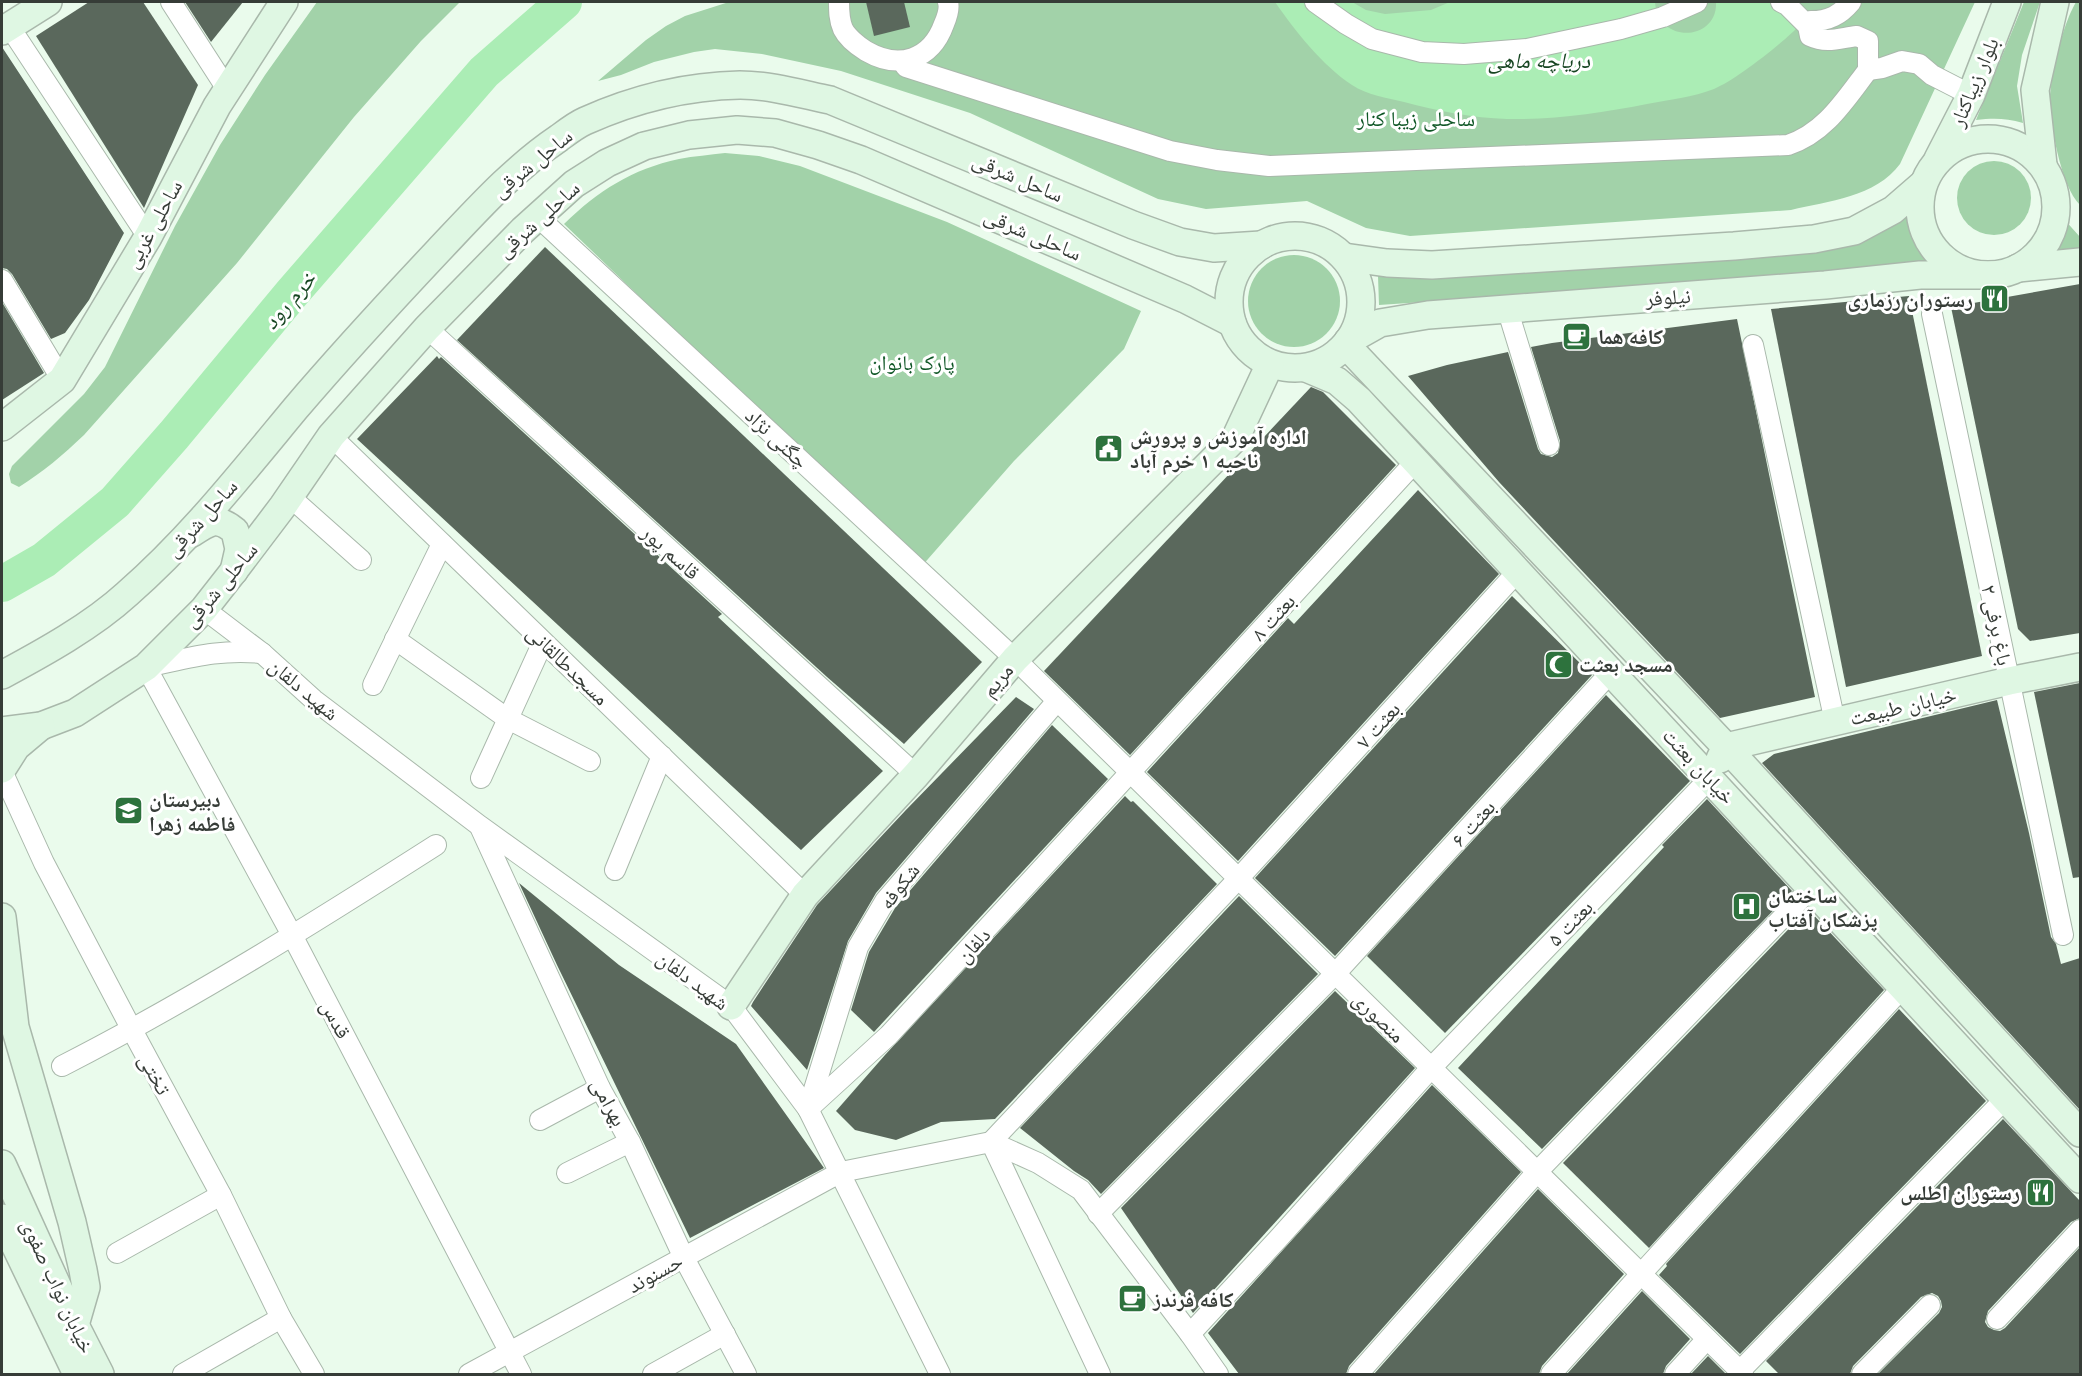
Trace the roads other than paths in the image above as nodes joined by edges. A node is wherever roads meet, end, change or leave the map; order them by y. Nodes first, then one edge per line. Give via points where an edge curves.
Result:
1 (48, 2) edge
2 (171, 2) edge
3 (284, 2) edge
4 (839, 2) edge
5 (948, 2) edge
6 (1315, 2) edge
7 (1697, 2) edge
8 (1781, 2) edge
9 (1851, 2) edge
10 (2003, 2) edge
11 (2055, 2) edge
12 (1806, 24) junction
13 (5, 28) edge
14 (902, 62) junction
15 (1868, 70) junction
16 (227, 89) junction
17 (1971, 95) junction
18 (1937, 161) junction
19 (2043, 165) junction
20 (1923, 184) junction
21 (538, 217) junction
22 (148, 237) junction
23 (1261, 245) junction
24 (1344, 257) junction
25 (2080, 262) edge
26 (2005, 272) junction
27 (2, 280) edge
28 (1507, 308) junction
29 (1932, 314) dead end
30 (1232, 323) junction
31 (427, 327) junction
32 (1347, 343) junction
33 (1753, 345) dead end
34 (1270, 364) junction
35 (1306, 368) junction
36 (62, 380) junction
37 (35, 402) junction
38 (2, 427) edge
39 (331, 436) junction
40 (1549, 445) dead end
41 (2, 447) edge
42 (1416, 461) junction
43 (245, 469) junction
44 (286, 501) junction
45 (183, 539) junction
46 (442, 544) junction
47 (361, 560) dead end
48 (1518, 571) junction
49 (233, 572) junction
50 (204, 609) junction
51 (395, 639) junction
52 (543, 642) junction
53 (262, 653) junction
54 (1015, 659) junction
55 (146, 667) junction
56 (2080, 667) edge
57 (1611, 672) junction
58 (2, 675) edge
59 (2009, 681) junction
60 (372, 685) dead end
61 (1057, 701) junction
62 (508, 719) junction
63 (1835, 722) junction
64 (41, 726) junction
65 (2, 732) edge
66 (1726, 747) junction
67 (662, 756) junction
68 (590, 761) dead end
69 (2, 770) edge
70 (1130, 773) junction
71 (916, 775) junction
72 (481, 778) dead end
73 (1710, 778) junction
74 (480, 826) junction
75 (436, 845) dead end
76 (615, 870) dead end
77 (1238, 879) junction
78 (1811, 888) junction
79 (805, 895) junction
80 (2, 917) edge
81 (2063, 935) dead end
82 (293, 937) junction
83 (1335, 974) junction
84 (1903, 987) junction
85 (732, 1006) junction
86 (132, 1030) junction
87 (62, 1066) dead end
88 (1431, 1068) junction
89 (600, 1088) junction
90 (2006, 1098) junction
91 (808, 1110) junction
92 (540, 1120) dead end
93 (2080, 1133) edge
94 (630, 1142) junction
95 (991, 1142) junction
96 (2, 1164) edge
97 (841, 1172) junction
98 (1537, 1172) junction
99 (567, 1173) dead end
100 (2080, 1179) edge
101 (221, 1195) junction
102 (1098, 1214) junction
103 (4, 1228) edge
104 (2080, 1230) edge
105 (117, 1253) dead end
106 (684, 1258) junction
107 (1641, 1274) junction
108 (1930, 1305) dead end
109 (281, 1318) junction
110 (1997, 1319) dead end
111 (75, 1325) junction
112 (725, 1334) junction
113 (1190, 1334) junction
114 (1707, 1339) junction
115 (510, 1352) junction
116 (71, 1371) edge
117 (1741, 1373) edge
118 (100, 1374) edge
119 (183, 1374) edge
120 (314, 1374) edge
121 (469, 1374) edge
122 (521, 1374) edge
123 (654, 1374) edge
124 (746, 1374) edge
125 (940, 1374) edge
126 (1100, 1374) edge
127 (1218, 1374) edge
128 (1358, 1374) edge
129 (1551, 1374) edge
130 (1675, 1374) edge
131 (1862, 1374) edge

1 - 13 main road
2 - 16 street
3 - 16 main road, ساحلی غربی
4 - 14 street via 843,30 860,47 880,58
5 - 14 street via 941,32 932,45 918,57
6 - 7 street via 1372,39 1422,52 1464,54 1527,49 1621,29
8 - 12 street
9 - 12 street via 1826,21
10 - 17 main road, بلوار زیباکنار
11 - 19 main road via 2035,90
12 - 15 street via 1810,36 1817,39 1857,36 1868,41
13 - 22 street
14 - 15 street via 906,67 1170,151 1269,166 1788,146 1820,128
15 - 17 street via 1902,61 1919,64
16 - 22 main road, ساحلی غربی
17 - 18 main road, بلوار زیباکنار
18 - 19 main road via 1971,140 1991,138 2011,142
18 - 20 main road
19 - 26 main road via 2056,203 2054,223 2034,257
20 - 24 main road via 1893,210 1854,231 1814,239 1432,265
20 - 26 main road via 1923,228 1934,248 1950,264 1970,273
21 - 30 main road, ساحلی شرقی via 574,184 644,146 689,135 737,130 775,133 861,160 1185,299
21 - 31 main road, ساحلی شرقی
21 - 54 street, چگنی نژاد
22 - 36 main road, ساحلی غربی
23 - 24 main road via 1281,237 1302,236 1323,241
23 - 30 main road via 1244,259 1232,279 1228,301
23 - 43 main road, ساحل شرقی via 1214,248 1180,242 830,100 742,85 690,89 636,100 583,122 544,148 491,196 393,299
24 - 32 main road via 1360,287 1361,308
25 - 26 main road, نیلوفر
26 - 28 main road, نیلوفر via 1920,275
27 - 36 street
28 - 32 main road, نیلوفر via 1380,323
28 - 40 street
29 - 59 street, باغ برفی ۲
30 - 34 main road via 1240,340
31 - 39 main road, ساحلی شرقی
31 - 71 street, قاسم پور
32 - 35 main road via 1321,363
32 - 66 main road, خیابان بعثت
33 - 63 street
34 - 35 main road
34 - 54 main road, مریم via 1236,437
35 - 42 main road, خیابان بعثت via 1337,381
36 - 37 main road, ساحلی غربی
37 - 38 main road, ساحلی غربی
37 - 41 main road
39 - 44 main road, ساحلی شرقی
39 - 46 street, مسجدطالقانی
42 - 48 main road, خیابان بعثت
42 - 70 street, بعثت ۸
43 - 44 main road via 237,490 236,509 243,520 255,524
43 - 45 main road, ساحل شرقی
44 - 47 street
44 - 49 main road, ساحلی شرقی
45 - 49 main road via 214,521 225,523 235,531 239,549
45 - 58 main road, ساحل شرقی via 126,596 82,628
46 - 51 street
46 - 52 street, مسجدطالقانی
48 - 57 main road, خیابان بعثت
48 - 77 street, بعثت ۷
49 - 50 main road, ساحلی شرقی
50 - 53 street
50 - 55 main road, ساحلی شرقی
51 - 60 street
51 - 62 street
52 - 62 street
52 - 67 street, مسجدطالقانی
53 - 55 street, شهید دلفان via 204,653
53 - 74 street, شهید دلفان via 314,700
54 - 61 street, منصوری
54 - 71 main road, مریم
55 - 64 main road, ساحلی شرقی via 75,713
55 - 82 street, قدس
56 - 59 main road, خیابان طبیعت
57 - 73 main road, خیابان بعثت
57 - 83 street, بعثت ۶
59 - 63 main road, خیابان طبیعت
59 - 81 street, باغ برفی ۲
61 - 70 street, منصوری
61 - 91 street, شکوفه via 885,901 858,946
62 - 68 street
62 - 72 street
63 - 66 main road, خیابان طبیعت
64 - 65 main road, ساحلی شرقی
64 - 69 main road via 16,747
66 - 73 main road
66 - 93 main road, خیابان بعثت
67 - 76 street
67 - 79 street, مسجدطالقانی
69 - 86 street, تختی via 44,863
70 - 77 street, منصوری
70 - 91 street, دلفان via 890,1035
71 - 79 main road, مریم
73 - 78 main road, خیابان بعثت
73 - 88 street, بعثت ۵
74 - 85 street, شهید دلفان
74 - 89 street, بهرامی
75 - 82 street
77 - 83 street, منصوری
77 - 95 street
78 - 84 main road, خیابان بعثت
78 - 98 street
79 - 85 main road, مریم
80 - 111 main road via 15,1027 83,1270 86,1287
82 - 86 street
82 - 115 street, قدس
83 - 88 street, منصوری
83 - 102 street, بعثت ۶
84 - 90 main road, خیابان بعثت
84 - 107 street
85 - 91 street, شهید دلفان
86 - 87 street
86 - 101 street, تختی
88 - 98 street, منصوری
88 - 113 street, بعثت ۵
89 - 92 street
89 - 94 street, بهرامی
90 - 100 main road, خیابان بعثت
90 - 117 street
91 - 97 street, شهید دلفان
94 - 99 street
94 - 106 street, بهرامی
95 - 97 street
95 - 102 street via 1082,1190
95 - 126 street
96 - 111 main road, خیابان نواب صفوی
97 - 106 street, حسنوند
97 - 125 street, شهید دلفان
98 - 107 street, منصوری
98 - 128 street
101 - 105 street
101 - 109 street, تختی
102 - 113 street
103 - 116 main road, خیابان نواب صفوی
104 - 110 street
106 - 112 street, بهرامی
106 - 115 street, حسنوند
107 - 114 street, منصوری
107 - 129 street
108 - 131 street
109 - 119 street
109 - 120 street, تختی
111 - 118 main road, خیابان نواب صفوی
112 - 123 street
112 - 124 street, بهرامی
113 - 127 street
114 - 117 street, منصوری
114 - 130 street
115 - 121 street, حسنوند
115 - 122 street, قدس

